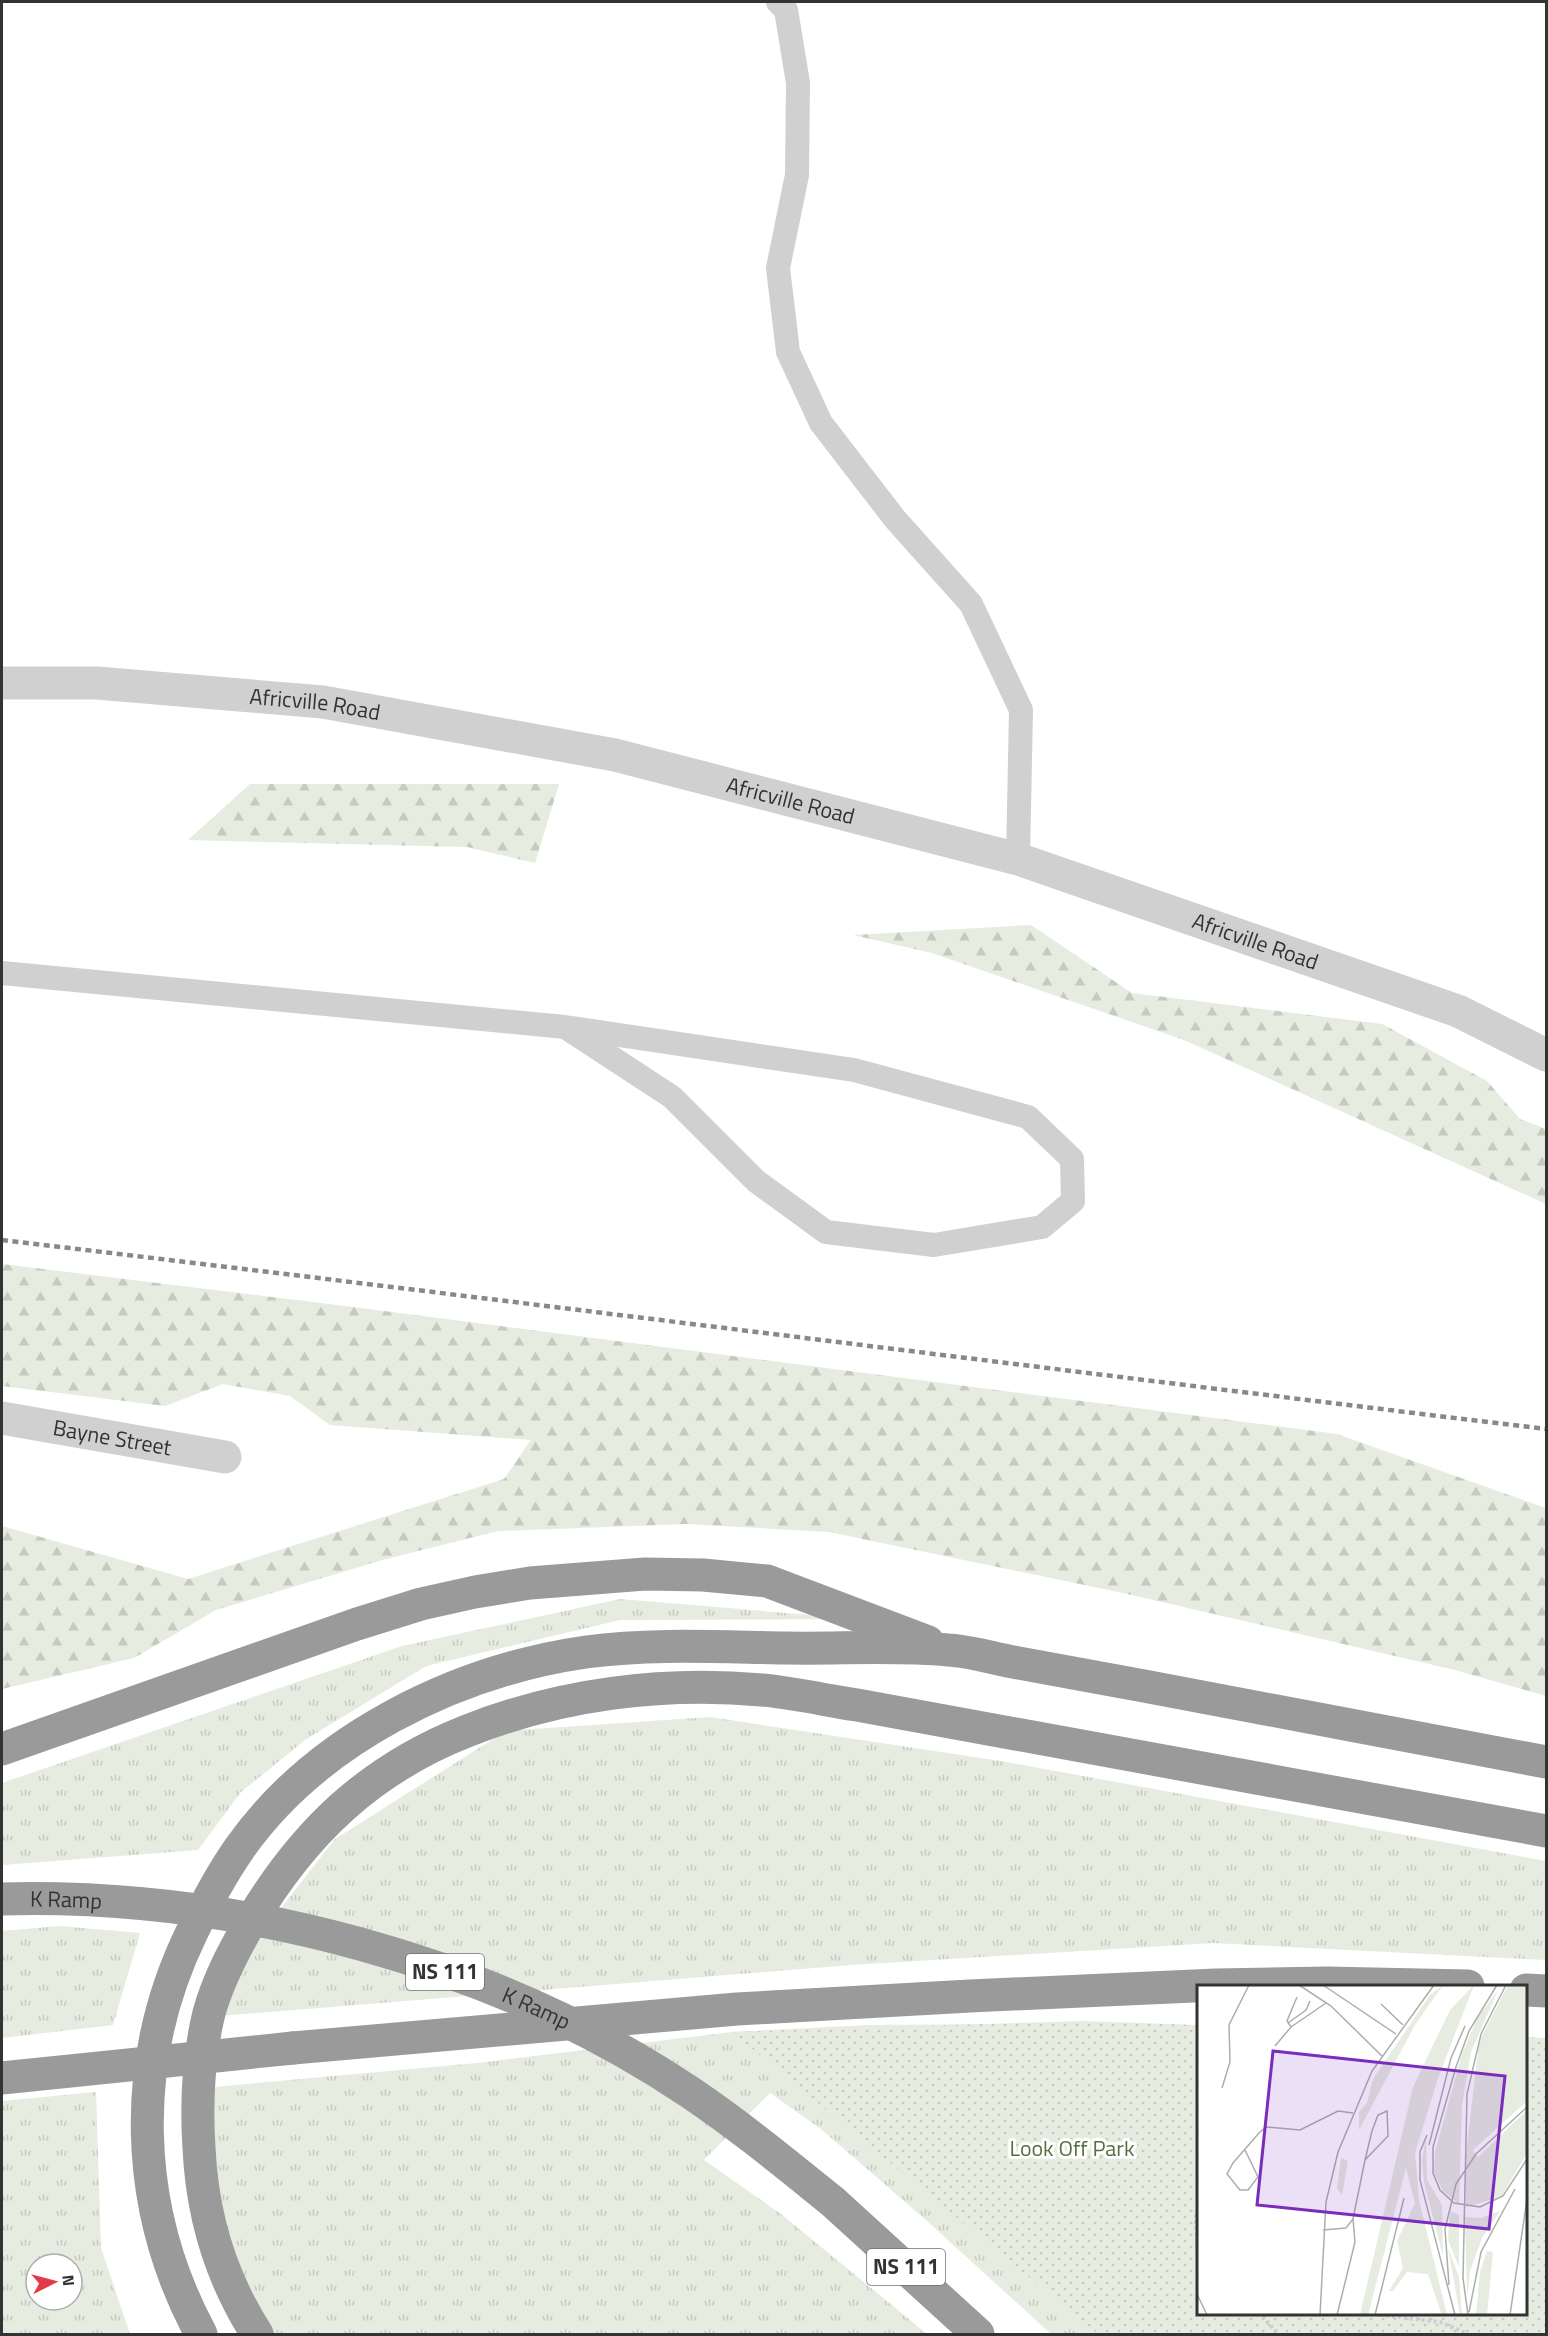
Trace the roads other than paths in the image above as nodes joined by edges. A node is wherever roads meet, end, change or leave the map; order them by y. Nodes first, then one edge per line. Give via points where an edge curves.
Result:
1 (777, 2) edge
2 (2, 683) edge
3 (1018, 859) junction
4 (2, 974) edge
5 (565, 1027) junction
6 (1546, 1055) edge
7 (2, 1418) edge
8 (225, 1457) dead end
9 (949, 1650) junction
10 (2, 1749) edge
11 (1546, 1762) edge
12 (1546, 1831) edge
13 (2, 1899) edge
14 (1216, 1985) edge
15 (1421, 1985) edge
16 (1197, 1986) edge
17 (1527, 1989) edge
18 (1546, 1991) edge
19 (2, 2078) edge
20 (201, 2334) edge
21 (256, 2334) edge
22 (978, 2334) edge

1 - 3 lane via 786,10 798,83 797,175 778,268 788,352 821,423 895,519 971,604 1021,710
2 - 3 street, Africville Road via 97,683 323,702 615,755
3 - 6 street, Africville Road via 1458,1011
4 - 5 lane
5 - 5 lane via 854,1070 1028,1118 1072,1159 1073,1201 1042,1227 934,1245 826,1232 756,1182 672,1097
7 - 8 street, Bayne Street
9 - 10 highway via 767,1581 645,1574 552,1580 422,1604
9 - 11 highway
9 - 20 highway via 679,1645 541,1661 487,1676 400,1714 354,1740 310,1773 246,1840 210,1895 183,1950 164,2002 149,2064 146,2126 151,2181 178,2289
12 - 21 highway via 764,1690 635,1691 552,1705 467,1731 423,1751 342,1805 280,1876 228,1960 210,2012 199,2066 200,2175 210,2229 228,2280
13 - 22 highway, K Ramp / NS 111, bridge via 68,1899 187,1909 306,1930 432,1966 532,2007 643,2063 741,2129 832,2201
14 - 15 highway, bridge
16 - 19 highway, bridge via 737,2009
17 - 18 highway

